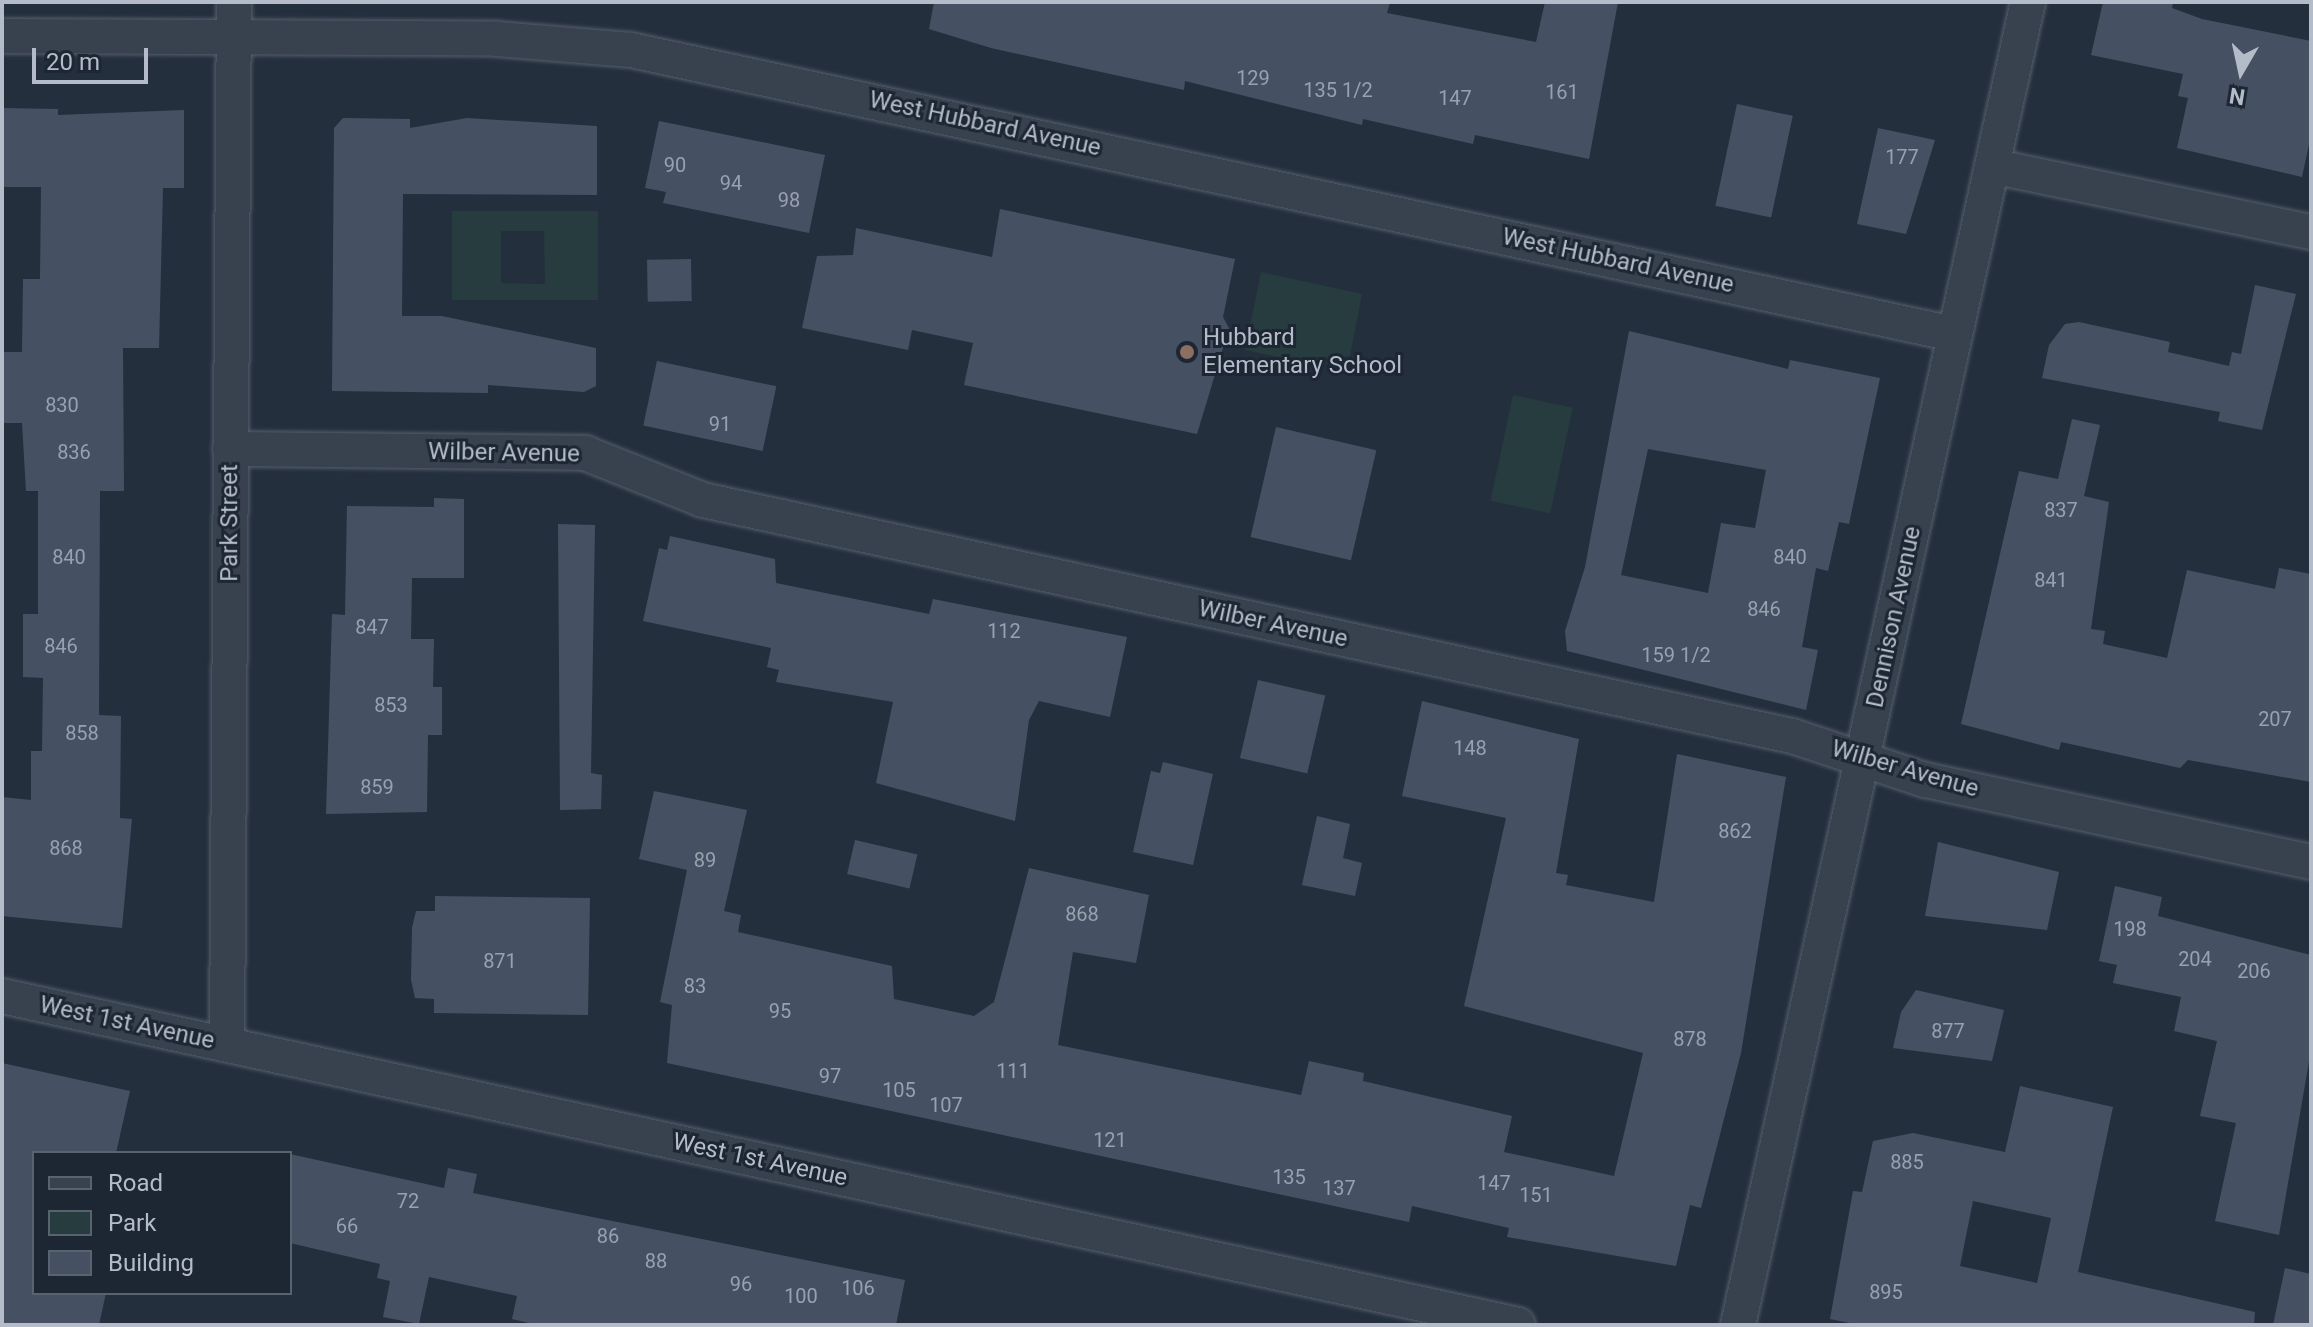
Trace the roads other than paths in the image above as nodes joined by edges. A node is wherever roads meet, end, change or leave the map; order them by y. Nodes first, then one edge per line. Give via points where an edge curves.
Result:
1 (234, 2) edge
2 (2028, 2) edge
3 (2, 36) edge
4 (235, 40) junction
5 (1992, 166) junction
6 (2311, 232) edge
7 (1954, 334) junction
8 (230, 449) junction
9 (1864, 758) junction
10 (2311, 862) edge
11 (2, 996) edge
12 (227, 1044) junction
13 (1518, 1325) edge
14 (1738, 1325) edge

1 - 4 street, Park Street
2 - 5 street, Dennison Avenue
3 - 4 street, West Hubbard Avenue
4 - 7 street, West Hubbard Avenue via 497,39 631,50
4 - 8 street, Park Street
5 - 6 street
5 - 7 street, Dennison Avenue
7 - 9 street, Dennison Avenue
8 - 9 street, Wilber Avenue via 585,453 703,500 1792,736
8 - 12 street, Park Street
9 - 10 street, Wilber Avenue via 1925,780
9 - 14 street, Dennison Avenue
11 - 12 street, West 1st Avenue
12 - 13 street, West 1st Avenue

